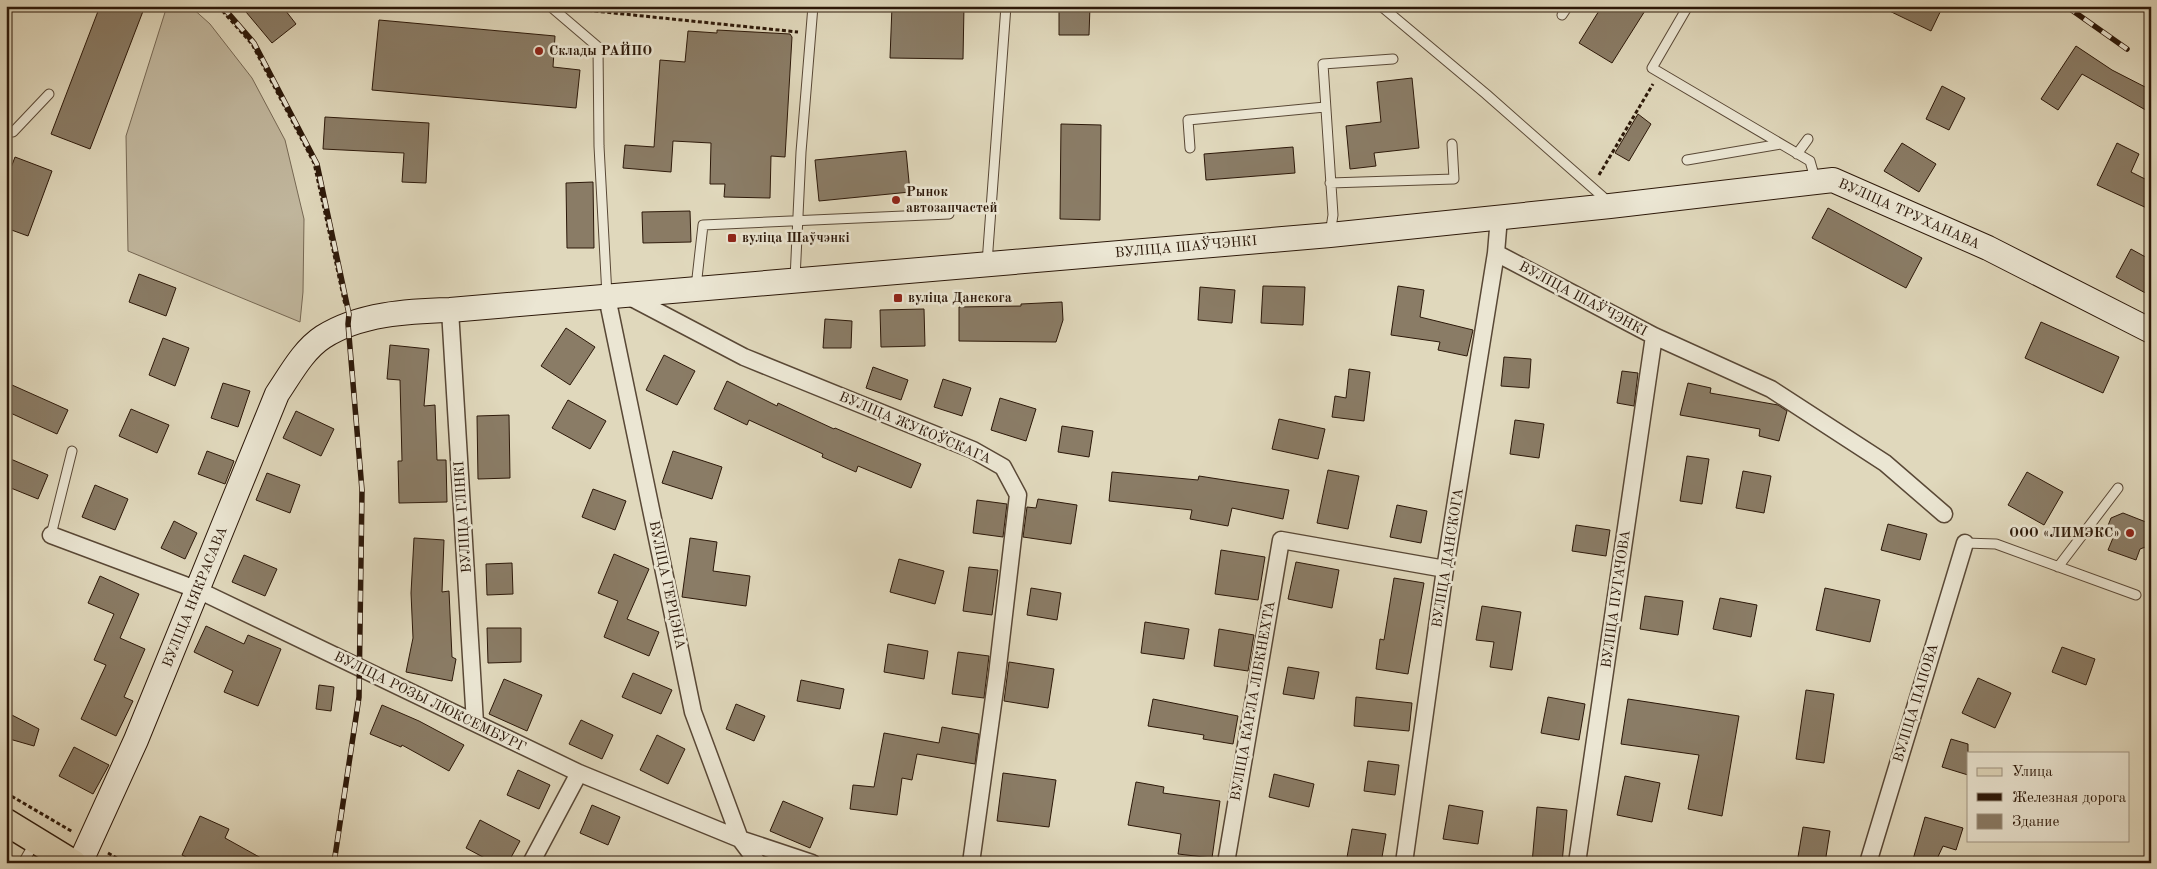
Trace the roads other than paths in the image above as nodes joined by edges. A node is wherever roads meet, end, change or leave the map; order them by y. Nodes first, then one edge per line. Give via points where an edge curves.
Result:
1 (550, 6) edge
2 (813, 6) edge
3 (1006, 6) edge
4 (1381, 6) edge
5 (1568, 6) edge
6 (1688, 6) edge
7 (1562, 15) dead end
8 (1393, 60) dead end
9 (49, 94) dead end
10 (1325, 108) junction
11 (6, 129) edge
12 (1808, 139) dead end
13 (1452, 144) dead end
14 (1781, 144) junction
15 (1190, 148) dead end
16 (1798, 154) junction
17 (1687, 160) dead end
18 (1816, 182) junction
19 (1330, 183) junction
20 (1610, 206) junction
21 (949, 214) dead end
22 (1499, 217) junction
23 (798, 220) junction
24 (1330, 235) junction
25 (1496, 253) junction
26 (987, 263) junction
27 (796, 279) junction
28 (696, 288) junction
29 (616, 296) junction
30 (450, 310) junction
31 (2151, 331) edge
32 (1654, 336) junction
33 (322, 338) joint
34 (72, 451) dead end
35 (2118, 488) dead end
36 (1944, 514) dead end
37 (51, 535) joint
38 (1965, 543) joint
39 (2058, 567) junction
40 (1445, 569) junction
41 (198, 590) junction
42 (2136, 595) dead end
43 (475, 723) junction
44 (579, 773) junction
45 (6, 822) edge
46 (740, 839) junction
47 (37, 840) junction
48 (85, 853) edge
49 (23, 863) edge
50 (73, 863) edge
51 (531, 863) edge
52 (758, 863) edge
53 (812, 863) edge
54 (971, 863) edge
55 (1226, 863) edge
56 (1404, 863) edge
57 (1577, 863) edge
58 (1868, 863) edge

1 - 29 lane via 598,47 599,146
2 - 23 lane
3 - 26 lane
4 - 20 lane via 1486,94
5 - 7 lane
6 - 14 lane via 1652,68
8 - 10 lane via 1323,64
9 - 11 lane via 13,132
10 - 15 lane via 1188,120
10 - 19 lane
12 - 16 lane
13 - 19 lane via 1454,179
14 - 16 lane
14 - 17 lane
16 - 18 lane via 1810,161
18 - 20 main road, ВУЛІЦА ТРУХАНАВА
18 - 31 main road, ВУЛІЦА ТРУХАНАВА via 1833,180 1988,248
19 - 24 lane
20 - 22 main road, ВУЛІЦА ТРУХАНАВА
21 - 23 lane
22 - 24 main road, ВУЛІЦА ШАЎЧЭНКІ
22 - 25 street
23 - 27 lane
23 - 28 lane via 703,225
24 - 26 main road, ВУЛІЦА ШАЎЧЭНКІ
25 - 32 street, ВУЛІЦА ШАЎЧЭНКІ
25 - 40 street, ВУЛІЦА ДАНСКОГА
26 - 27 main road, ВУЛІЦА ШАЎЧЭНКІ
27 - 28 main road, ВУЛІЦА ШАЎЧЭНКІ
28 - 29 main road, ВУЛІЦА ШАЎЧЭНКІ
29 - 30 main road, ВУЛІЦА ШАЎЧЭНКІ
29 - 46 street, ВУЛІЦА ГЕРЦЭНА via 693,712
29 - 54 street, ВУЛІЦА ЖУКОЎСКАГА via 744,357 972,450 1004,467 1018,494
30 - 33 main road, ВУЛІЦА ШАЎЧЭНКІ via 406,312 348,324
30 - 43 street, ВУЛІЦА ГЛІНКІ
32 - 36 street, ВУЛІЦА ШАЎЧЭНКІ via 1771,389 1885,463
32 - 57 street, ВУЛІЦА ПУГАЧОВА
33 - 41 main road, ВУЛІЦА НЯКРАСАВА via 299,360 277,394
34 - 37 lane
35 - 39 lane
37 - 41 street, ВУЛІЦА РОЗЫ ЛЮКСЕМБУРГ
38 - 39 lane via 1996,544
38 - 58 street, ВУЛІЦА ПАПОВА
39 - 42 lane
40 - 55 street, ВУЛІЦА КАРЛА ЛІБКНЕХТА via 1281,540
40 - 56 street, ВУЛІЦА ДАНСКОГА
41 - 43 street, ВУЛІЦА РОЗЫ ЛЮКСЕМБУРГ
41 - 48 main road, ВУЛІЦА НЯКРАСАВА
43 - 44 street, ВУЛІЦА РОЗЫ ЛЮКСЕМБУРГ
44 - 46 street, ВУЛІЦА РОЗЫ ЛЮКСЕМБУРГ
44 - 51 street
45 - 47 main road
46 - 52 street, ВУЛІЦА ГЕРЦЭНА
46 - 53 street, ВУЛІЦА РОЗЫ ЛЮКСЕМБУРГ
47 - 49 lane
47 - 50 main road

